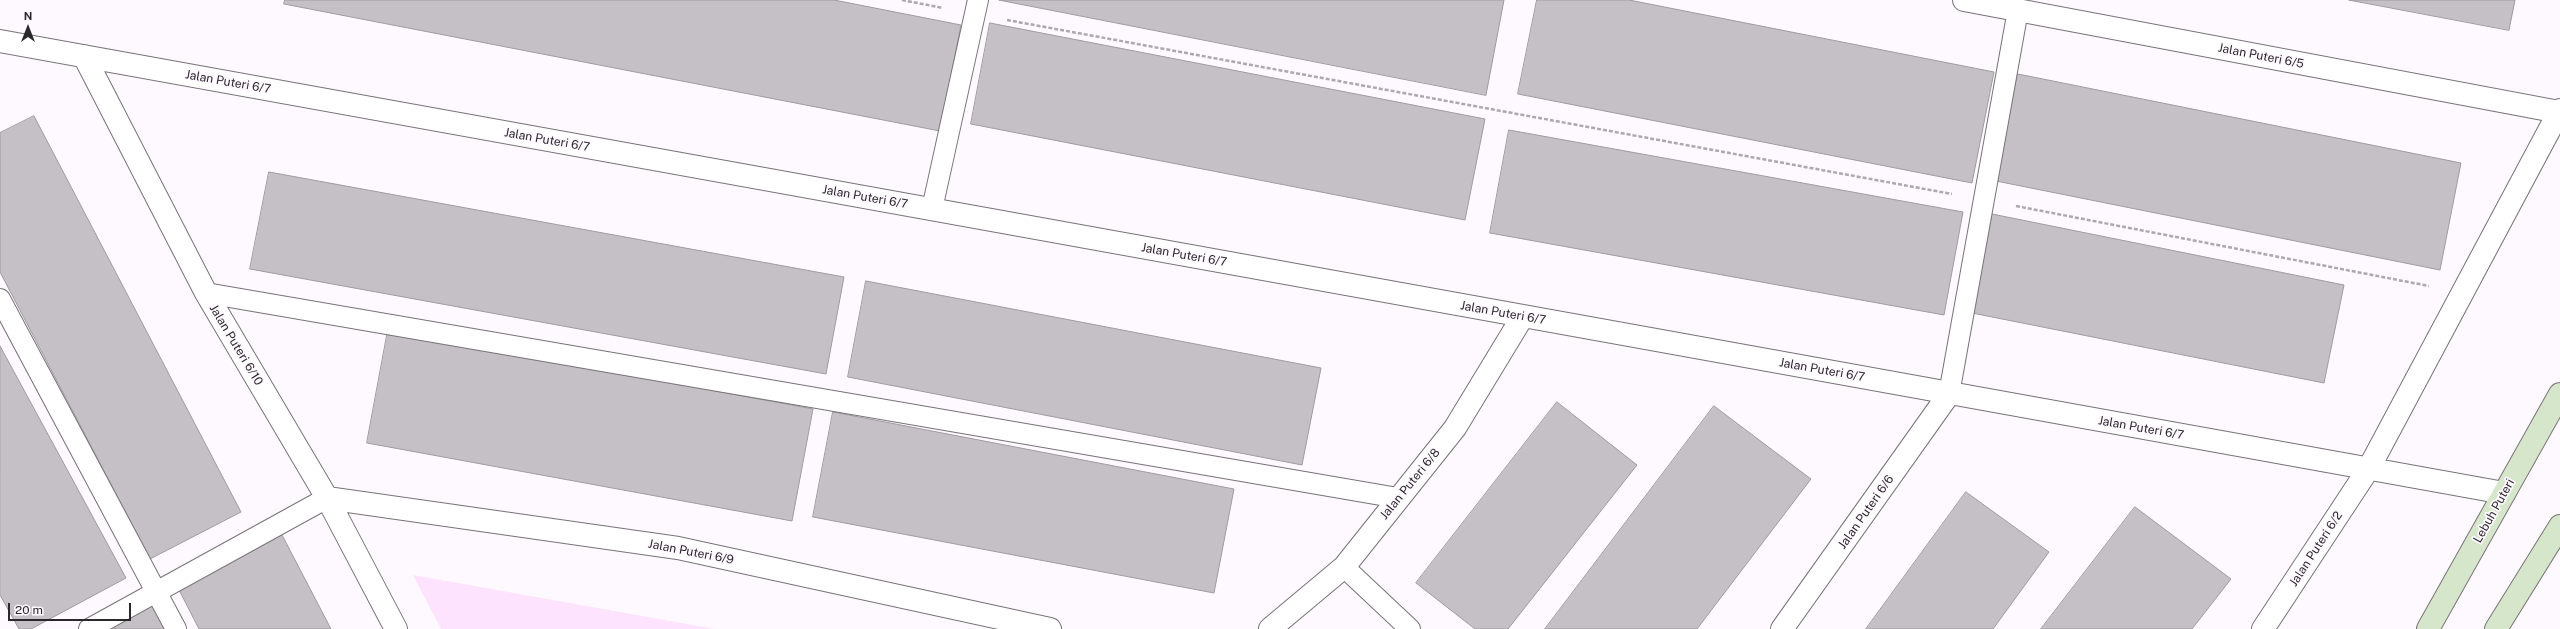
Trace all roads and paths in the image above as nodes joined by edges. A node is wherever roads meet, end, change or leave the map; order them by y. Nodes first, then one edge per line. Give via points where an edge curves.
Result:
1 (902, 0) edge
2 (1964, 0) edge
3 (976, 7) edge
4 (2018, 10) junction
5 (0, 41) edge
6 (84, 56) junction
7 (2560, 111) edge
8 (1983, 200) junction
9 (932, 210) junction
10 (2461, 292) junction
11 (206, 293) junction
12 (0, 299) edge
13 (1523, 316) junction
14 (1948, 394) junction
15 (2560, 394) edge
16 (2368, 468) junction
17 (2504, 493) junction
18 (327, 498) junction
19 (1398, 498) junction
20 (2560, 526) edge
21 (1344, 567) junction
22 (157, 592) junction
23 (89, 629) edge
24 (176, 629) edge
25 (396, 629) edge
26 (1050, 629) edge
27 (1270, 629) edge
28 (1410, 629) edge
29 (1782, 629) edge
30 (2264, 629) edge
31 (2428, 629) edge
32 (2496, 629) edge

1 - 3 path
2 - 4 street, Jalan Puteri 6/5
3 - 8 path
3 - 9 lane
4 - 7 street, Jalan Puteri 6/5
4 - 8 lane
5 - 6 street, Jalan Puteri 6/7
6 - 9 street, Jalan Puteri 6/7
6 - 11 street, Jalan Puteri 6/10
7 - 10 street, Jalan Puteri 6/2
8 - 10 path
8 - 14 lane
9 - 13 street, Jalan Puteri 6/7
10 - 16 street, Jalan Puteri 6/2
11 - 18 street, Jalan Puteri 6/10
11 - 19 lane
12 - 22 lane
13 - 14 street, Jalan Puteri 6/7
13 - 19 street, Jalan Puteri 6/8 via 1456,428
14 - 16 street, Jalan Puteri 6/7
14 - 29 street, Jalan Puteri 6/6
15 - 17 main road, Lebuh Puteri
16 - 17 street, Jalan Puteri 6/7
16 - 30 street, Jalan Puteri 6/2
17 - 31 main road, Lebuh Puteri
18 - 22 lane
18 - 25 street, Jalan Puteri 6/10
18 - 26 street, Jalan Puteri 6/9 via 678,548
19 - 21 street, Jalan Puteri 6/8
20 - 32 main road
21 - 27 street, Jalan Puteri 6/8
21 - 28 lane
22 - 23 lane
22 - 24 lane

